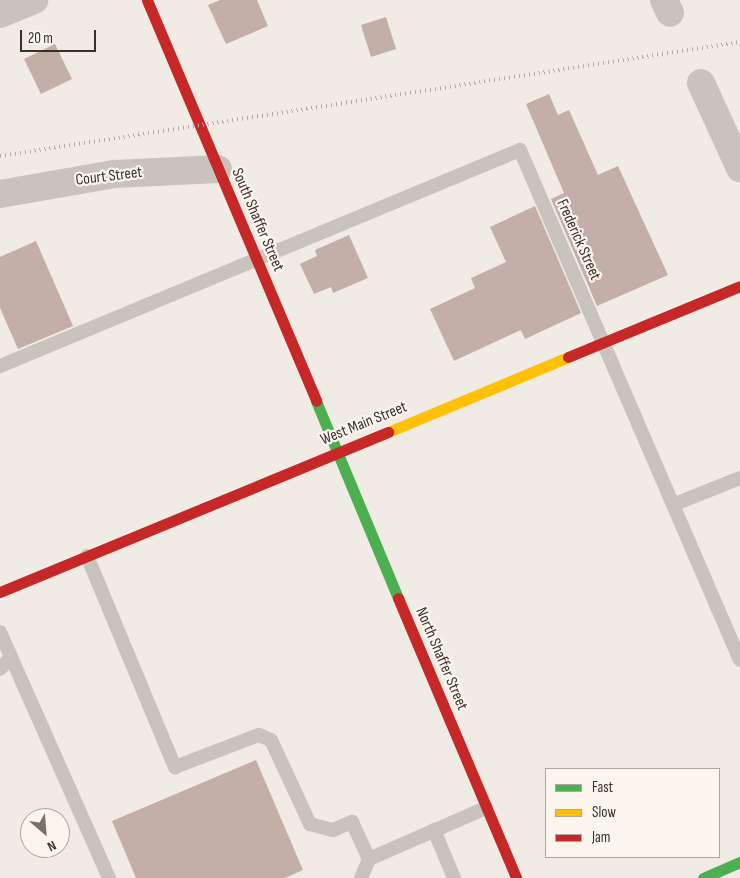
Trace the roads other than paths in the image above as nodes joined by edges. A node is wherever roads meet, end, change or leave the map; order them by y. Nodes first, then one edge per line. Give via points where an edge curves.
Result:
1 (34, 0) edge
2 (147, 0) edge
3 (0, 14) edge
4 (701, 83) dead end
5 (740, 168) edge
6 (218, 169) junction
7 (0, 194) edge
8 (256, 260) junction
9 (740, 286) edge
10 (604, 343) junction
11 (0, 366) edge
12 (337, 453) junction
13 (740, 478) edge
14 (675, 504) junction
15 (87, 556) junction
16 (0, 592) edge
17 (0, 632) edge
18 (11, 657) junction
19 (740, 660) edge
20 (0, 669) edge
21 (486, 808) junction
22 (434, 830) junction
23 (369, 859) junction
24 (740, 862) edge
25 (109, 878) edge
26 (361, 878) edge
27 (454, 878) edge
28 (516, 878) edge
29 (703, 878) edge

1 - 3 street
2 - 6 street, South Shaffer Street
4 - 5 street
6 - 7 street, Court Street via 115,174
6 - 8 street, South Shaffer Street
8 - 10 lane, Frederick Street via 520,150
8 - 11 lane
8 - 12 street, South Shaffer Street
9 - 10 street, West Main Street
10 - 12 street, West Main Street
10 - 14 lane, Frederick Street
12 - 15 street, West Main Street
12 - 21 street, North Shaffer Street
13 - 14 lane
14 - 19 lane, Frederick Street
15 - 16 street, West Main Street
15 - 23 lane via 175,767 259,735 271,740 310,824 333,830 352,822
17 - 18 lane
18 - 20 lane
18 - 25 lane
21 - 22 lane
21 - 28 street, North Shaffer Street
22 - 23 lane
22 - 27 lane
23 - 26 lane
24 - 29 street

